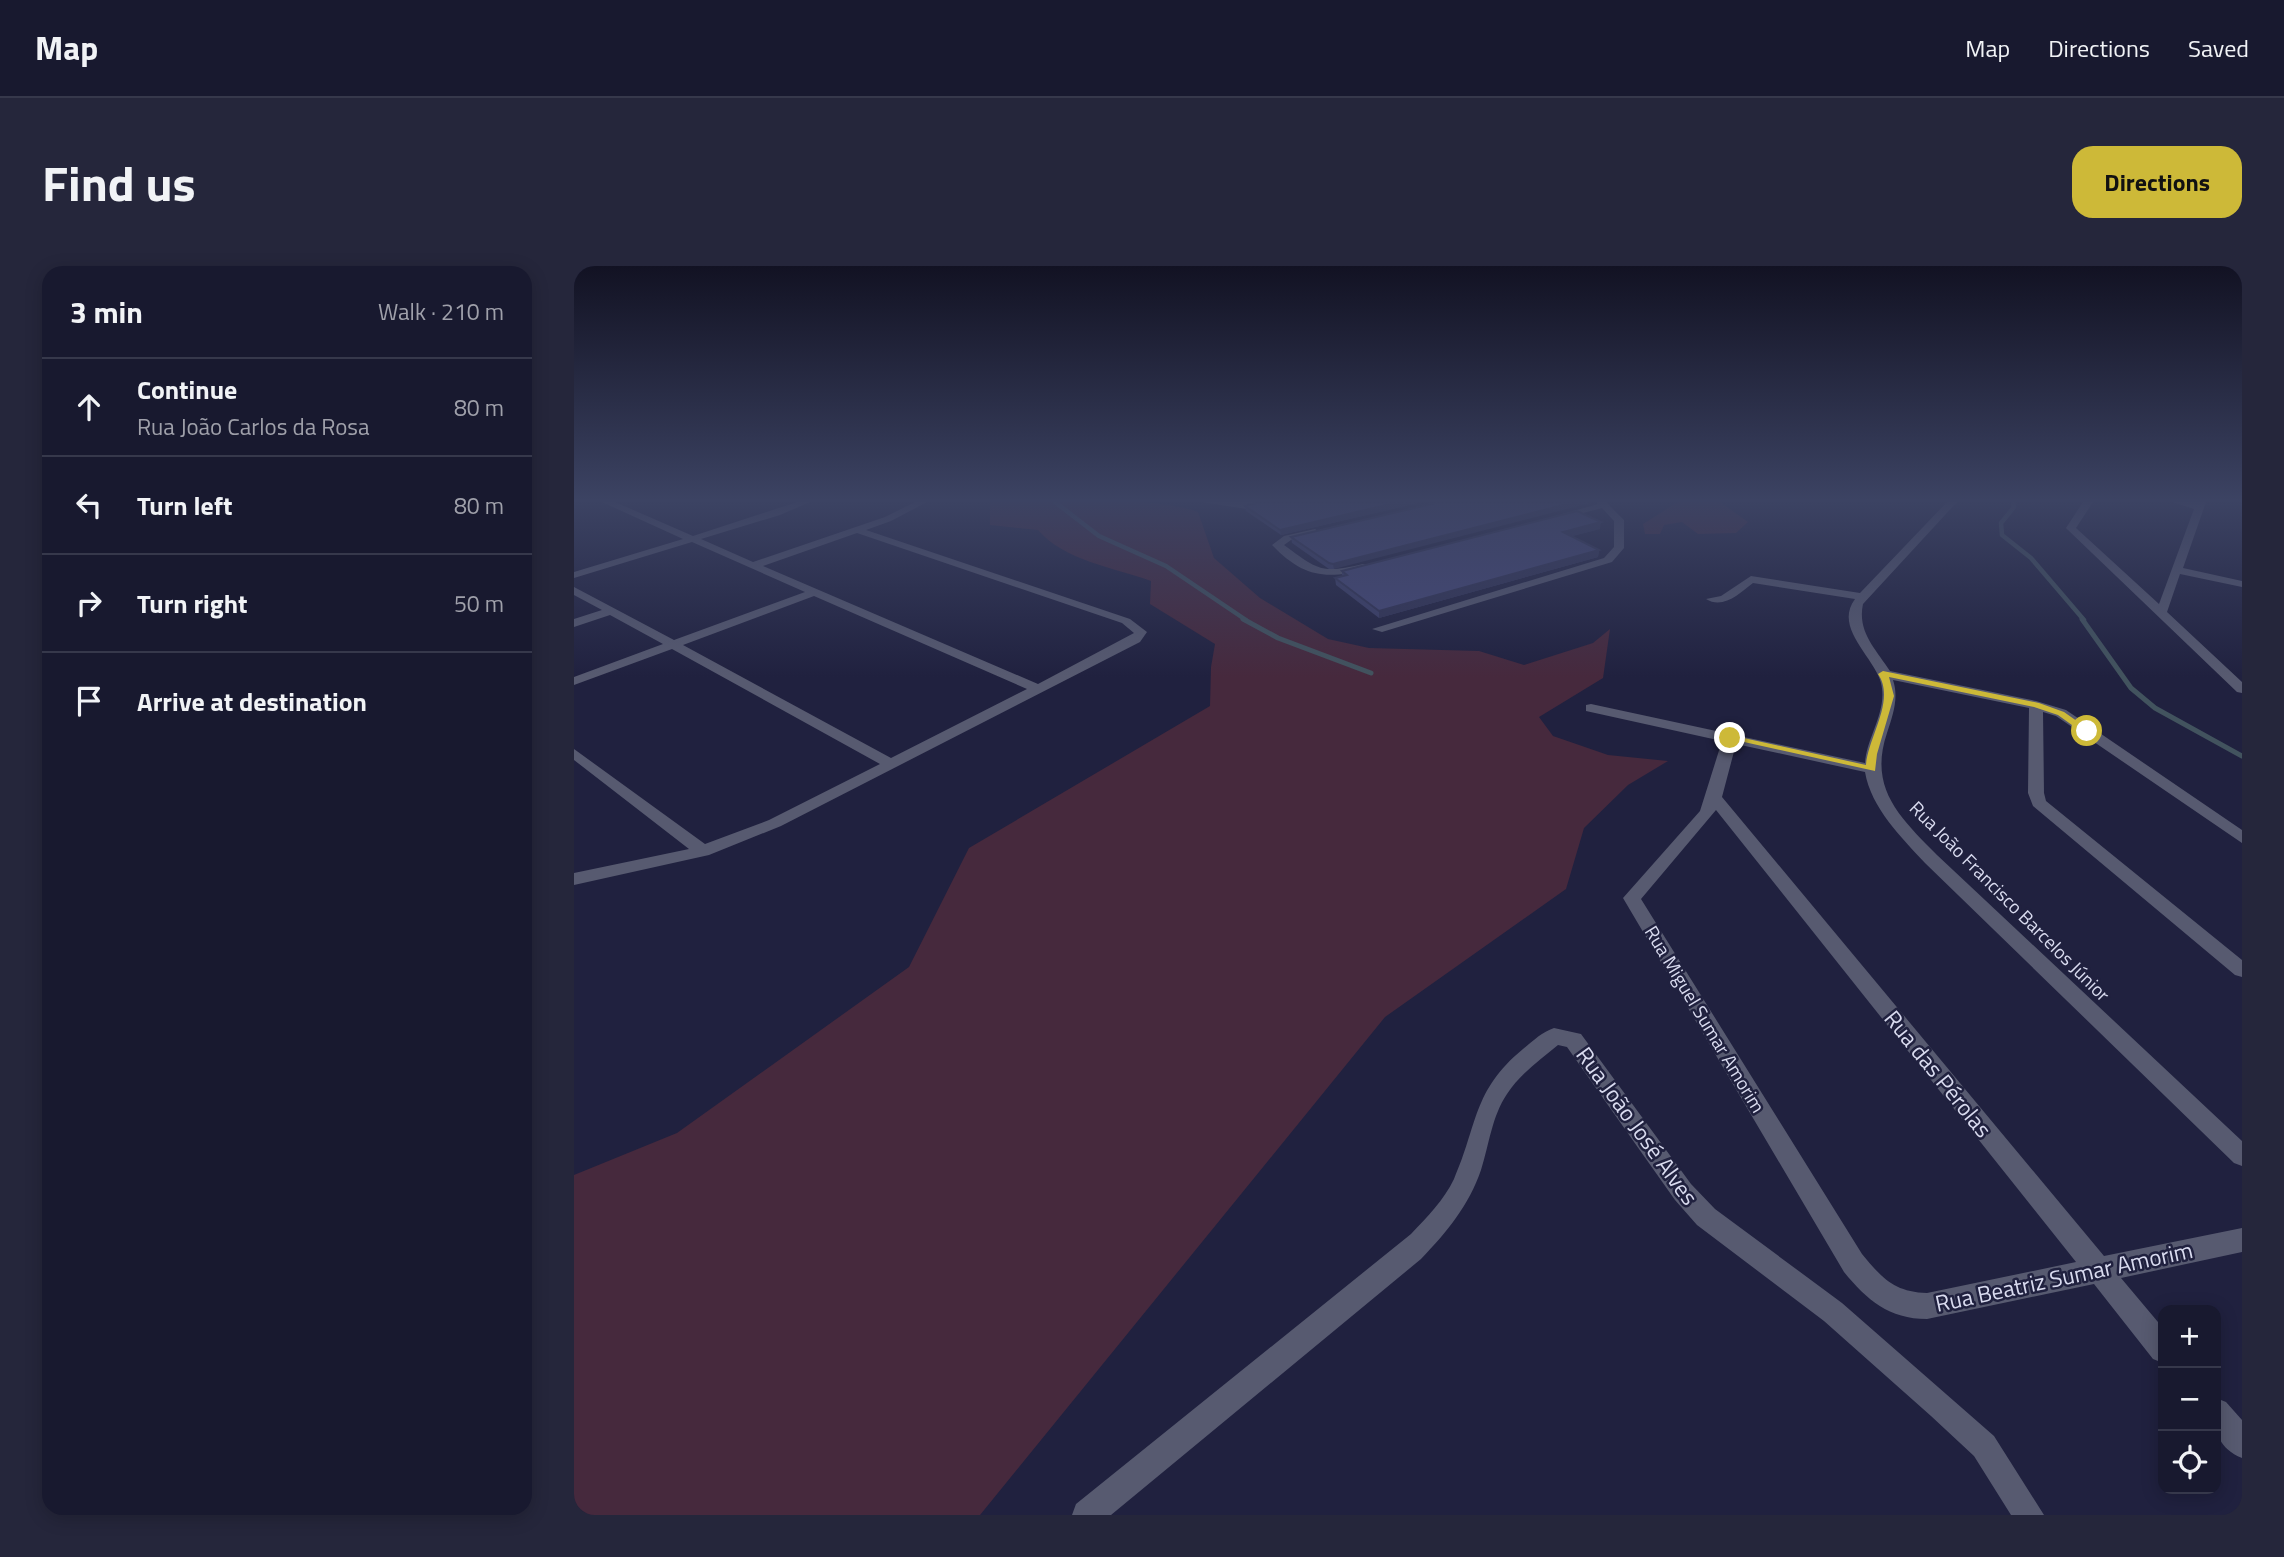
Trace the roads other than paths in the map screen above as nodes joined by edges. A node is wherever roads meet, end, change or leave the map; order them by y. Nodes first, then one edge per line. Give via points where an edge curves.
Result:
1 (623, 560) edge
2 (743, 560) edge
3 (768, 560) edge
4 (947, 560) edge
5 (1299, 560) edge
6 (1607, 560) edge
7 (1897, 560) edge
8 (2105, 560) edge
9 (2180, 560) edge
10 (1374, 564) edge
11 (754, 565) junction
12 (2177, 570) junction
13 (574, 575) edge
14 (2128, 582) junction
15 (2242, 584) edge
16 (574, 590) edge
17 (814, 592) junction
18 (2169, 592) junction
19 (1863, 597) junction
20 (1712, 598) dead end
21 (613, 610) junction
22 (2161, 613) junction
23 (574, 623) edge
24 (1378, 629) dead end
25 (675, 644) junction
26 (1883, 674) junction
27 (574, 681) edge
28 (1036, 688) junction
29 (2242, 688) edge
30 (2036, 705) junction
31 (1591, 708) dead end
32 (1730, 738) junction
33 (574, 753) edge
34 (890, 763) junction
35 (1871, 769) junction
36 (1714, 797) junction
37 (2242, 838) edge
38 (704, 851) junction
39 (574, 879) edge
40 (2242, 970) edge
41 (2242, 1156) edge
42 (2242, 1240) edge
43 (2098, 1272) junction
44 (1887, 1298) joint
45 (2158, 1343) edge
46 (2221, 1418) edge
47 (2242, 1443) edge
48 (1087, 1515) edge
49 (2029, 1515) edge

1 - 13 street
2 - 11 street
3 - 11 street
4 - 28 street via 1126,621 1141,632 1136,639
5 - 10 street via 1317,574 1334,575
6 - 24 street
7 - 19 street
8 - 14 street
9 - 12 street
11 - 17 street
12 - 15 street
12 - 18 street
14 - 18 street
14 - 22 street
16 - 21 street
17 - 25 street
17 - 28 street
18 - 22 street
19 - 20 street via 1751,579 1724,599
19 - 26 street via 1857,603 1854,621
21 - 23 street
21 - 25 street
22 - 29 street
25 - 27 street
25 - 34 street
26 - 30 street
26 - 35 street via 1889,696
28 - 34 street
30 - 37 street via 2061,713
30 - 40 street via 2039,803
31 - 32 street
32 - 35 street
32 - 36 street, Rua Miguel Sumar Amorim
33 - 38 street
34 - 38 street via 775,823
35 - 41 street, Rua João Francisco Barcelos Júnior via 1887,807 1935,861
36 - 43 street, Rua das Pérolas
36 - 44 street, Rua Miguel Sumar Amorim via 1707,813 1632,898 1853,1263
38 - 39 street
42 - 43 street, Rua Beatriz Sumar Amorim
43 - 44 street, Rua Beatriz Sumar Amorim via 1927,1306 1908,1307
43 - 45 street, Rua das Pérolas
46 - 47 street
48 - 49 street, Rua João José Alves via 1412,1251 1451,1206 1466,1179 1489,1106 1500,1087 1553,1036 1574,1040 1706,1217 1833,1312 1941,1406 1983,1446

